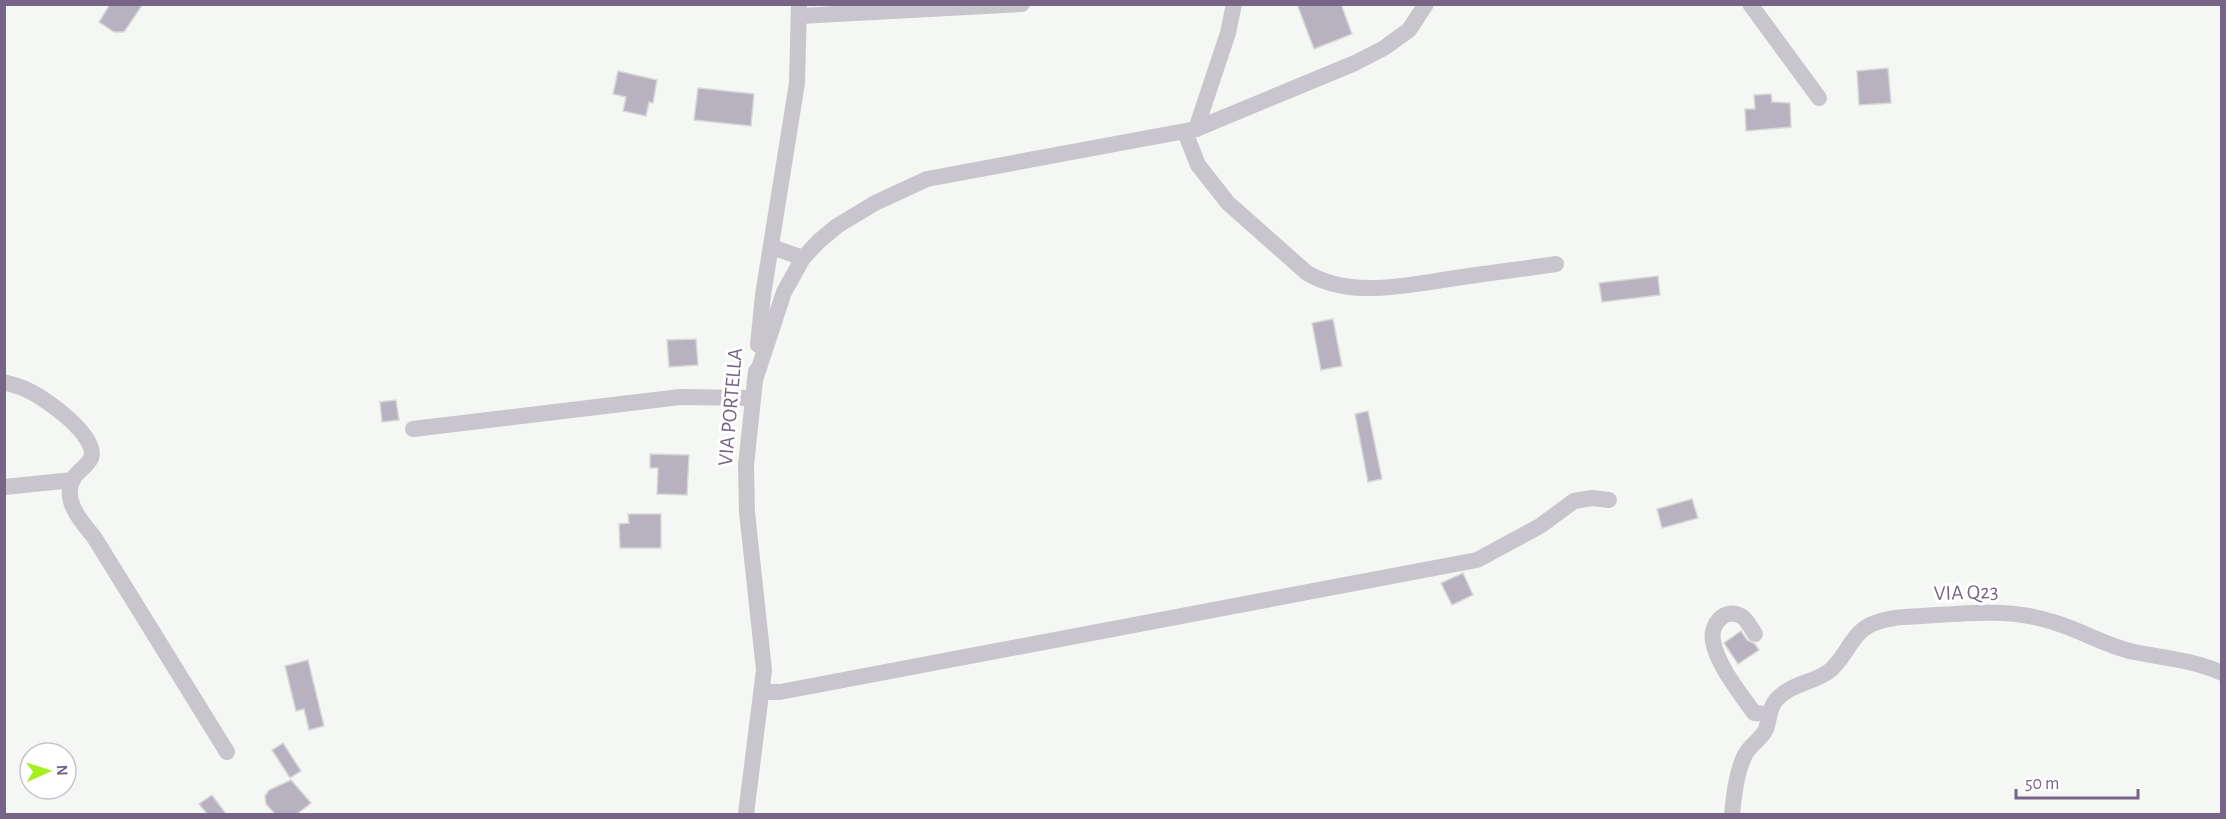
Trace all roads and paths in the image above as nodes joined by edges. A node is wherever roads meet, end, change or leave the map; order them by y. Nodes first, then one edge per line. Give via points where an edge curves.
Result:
1 (1022, 4) edge
2 (1234, 4) edge
3 (1426, 4) edge
4 (1750, 4) edge
5 (800, 10) edge
6 (1819, 98) dead end
7 (1190, 130) junction
8 (772, 247) junction
9 (803, 258) junction
10 (1556, 264) dead end
11 (755, 380) junction
12 (4, 382) edge
13 (753, 398) junction
14 (413, 429) dead end
15 (73, 480) junction
16 (4, 487) edge
17 (1609, 500) dead end
18 (1755, 634) dead end
19 (2222, 673) edge
20 (762, 692) junction
21 (1768, 714) junction
22 (227, 752) dead end
23 (746, 814) edge
24 (1732, 814) edge

1 - 5 street
2 - 7 street via 1228,33
3 - 7 street via 1409,30 1384,48
4 - 6 street
5 - 8 street, VIA PORTELLA via 797,83
7 - 9 street via 927,179 856,214
7 - 10 street via 1198,165 1228,202 1319,281 1350,287 1398,286
8 - 9 street
8 - 11 street, VIA PORTELLA
9 - 11 street via 784,292
11 - 13 street, VIA PORTELLA
12 - 15 street via 44,399 86,437 92,447 91,458
13 - 14 street via 680,397
13 - 20 street, VIA PORTELLA via 746,465 747,512 764,670
15 - 16 street
15 - 22 street via 70,497 75,514 94,537
17 - 20 street via 1574,501 1540,526 1477,560 780,692
18 - 21 street via 1742,616 1734,614 1716,622 1712,632 1729,677 1754,713
19 - 21 street, VIA Q23 via 2184,660 2111,645 2052,621 2019,614 1894,618 1867,626 1838,664 1785,693
20 - 23 street, VIA PORTELLA
21 - 24 street, VIA Q23 via 1766,730 1744,757

